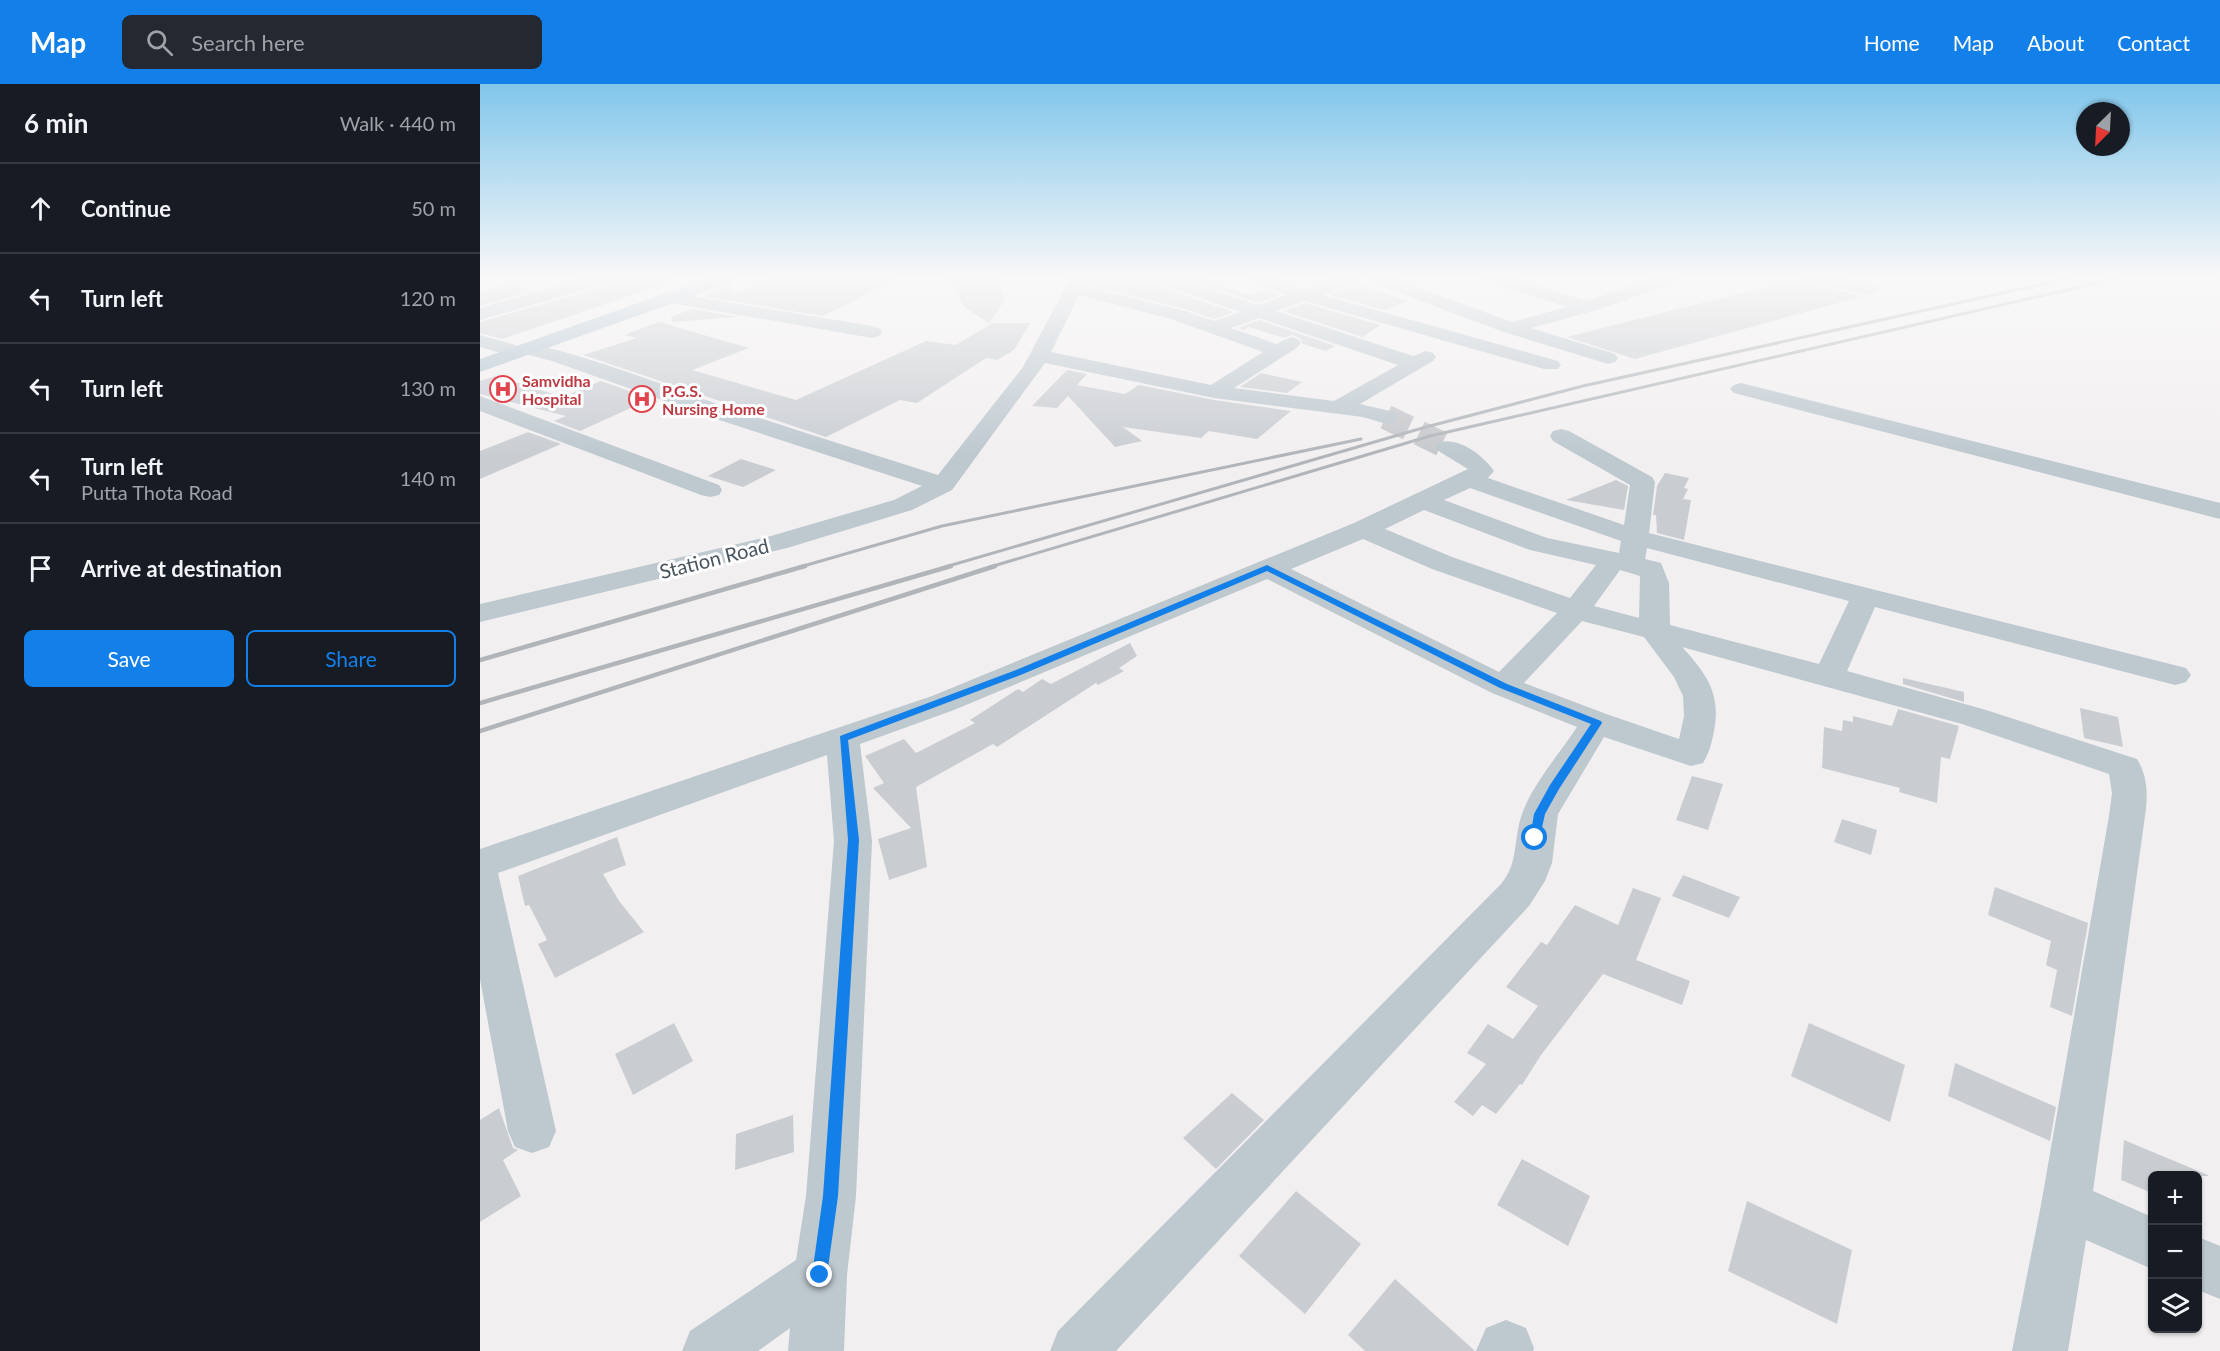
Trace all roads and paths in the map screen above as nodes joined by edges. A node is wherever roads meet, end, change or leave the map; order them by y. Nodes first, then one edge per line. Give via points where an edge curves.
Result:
1 (546, 338) edge
2 (1049, 338) edge
3 (1242, 338) edge
4 (1299, 338) edge
5 (1337, 338) edge
6 (1451, 338) edge
7 (1460, 338) edge
8 (1545, 338) edge
9 (1457, 340) junction
10 (480, 341) edge
11 (518, 349) junction
12 (1278, 351) junction
13 (1039, 356) junction
14 (1608, 358) dead end
15 (480, 359) edge
16 (1413, 363) junction
17 (1551, 365) dead end
18 (480, 366) edge
19 (1741, 389) dead end
20 (1214, 392) junction
21 (480, 403) edge
22 (1337, 408) junction
23 (1386, 417) tunnel mouth
24 (1562, 436) dead end
25 (1448, 447) tunnel mouth
26 (1469, 479) junction
27 (943, 485) junction
28 (710, 490) dead end
29 (1424, 501) junction
30 (2220, 511) edge
31 (1363, 529) junction
32 (1626, 554) junction
33 (1267, 568) junction
34 (1865, 597) junction
35 (1575, 610) junction
36 (480, 613) edge
37 (1657, 632) junction
38 (2175, 675) dead end
39 (1829, 676) junction
40 (1503, 686) junction
41 (1597, 723) junction
42 (843, 739) junction
43 (480, 864) edge
44 (480, 875) edge
45 (532, 1131) dead end
46 (2066, 1205) junction
47 (2148, 1242) edge
48 (2202, 1265) edge
49 (2220, 1273) edge
50 (820, 1275) junction
51 (710, 1351) edge
52 (816, 1351) edge
53 (1078, 1351) edge
54 (2040, 1351) edge

1 - 11 main road
2 - 13 street, Station Road
3 - 12 street
4 - 12 street
5 - 16 street
6 - 9 street
7 - 9 street
8 - 14 street
9 - 16 street
9 - 17 street
10 - 11 street
11 - 15 main road
11 - 18 main road
11 - 27 street via 569,360
12 - 20 street
13 - 20 street
13 - 27 street, Station Road
16 - 22 street
19 - 30 street
20 - 22 street
21 - 28 street
22 - 23 street
24 - 32 street via 1643,483
25 - 26 street via 1482,471
26 - 29 street
26 - 32 street
27 - 36 street, Station Road via 903,505 778,542
29 - 31 street
29 - 32 street via 1539,544
31 - 33 street
31 - 35 street via 1443,563
32 - 34 street
32 - 35 street
32 - 37 street via 1656,576 1653,617
33 - 40 street
33 - 42 street via 1019,672
34 - 38 street
34 - 39 street
35 - 37 street
35 - 40 street
37 - 39 street
37 - 41 street via 1695,681 1702,699 1701,720 1691,755
39 - 46 street via 1974,717 2124,767 2130,794
40 - 41 street
41 - 53 street via 1540,814 1533,863 1515,895
42 - 43 street
42 - 50 street via 854,840 831,1196
44 - 45 street
46 - 47 street
46 - 54 street
48 - 49 street
50 - 51 street
50 - 52 street

